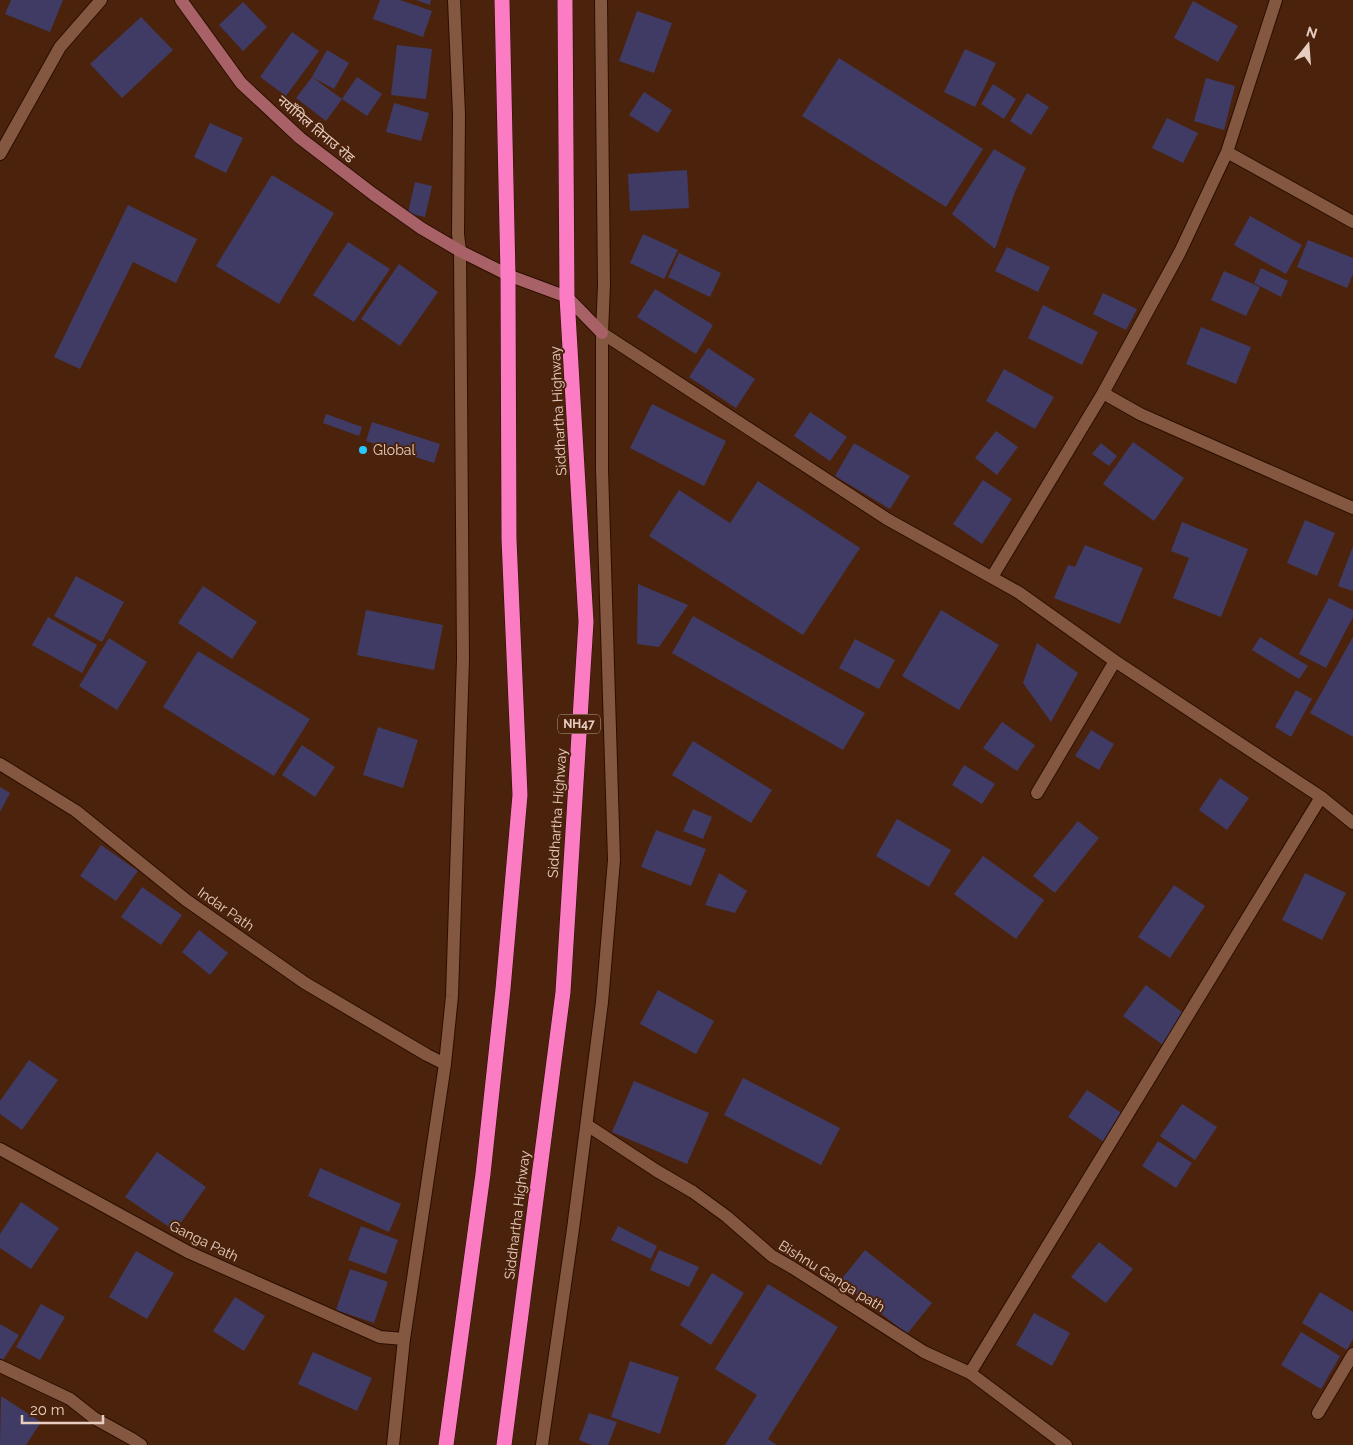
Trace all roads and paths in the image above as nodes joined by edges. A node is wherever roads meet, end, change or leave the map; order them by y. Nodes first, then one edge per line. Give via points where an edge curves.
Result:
1 (101, 0) edge
2 (181, 0) edge
3 (454, 0) edge
4 (502, 0) edge
5 (565, 0) edge
6 (601, 0) edge
7 (1276, 0) edge
8 (1227, 152) junction
9 (0, 154) edge
10 (1353, 222) edge
11 (460, 251) junction
12 (508, 274) junction
13 (567, 297) junction
14 (602, 333) junction
15 (1102, 393) junction
16 (1353, 508) edge
17 (992, 577) junction
18 (1115, 661) junction
19 (0, 764) edge
20 (1037, 793) dead end
21 (1320, 797) junction
22 (1353, 823) edge
23 (445, 1064) junction
24 (587, 1125) junction
25 (0, 1149) edge
26 (404, 1339) junction
27 (1353, 1354) edge
28 (0, 1366) edge
29 (970, 1373) junction
30 (1318, 1414) dead end
31 (141, 1445) edge
32 (393, 1445) edge
33 (446, 1445) edge
34 (504, 1445) edge
35 (542, 1445) edge
36 (1066, 1445) edge

1 - 9 street via 60,47
2 - 11 street, नयाँमिल तिनाउ रोड via 241,83 300,138 413,222
3 - 11 street
4 - 12 highway
5 - 13 highway, Siddhartha Highway / NH47
6 - 14 street
7 - 8 street
8 - 10 street
8 - 15 street via 1180,252
11 - 12 street, नयाँमिल तिनाउ रोड
11 - 23 street via 464,659 452,996
12 - 13 street, नयाँमिल तिनाउ रोड
12 - 33 highway via 509,538 520,794 483,1174
13 - 14 street
13 - 34 highway, Siddhartha Highway / NH47 via 586,622 562,992
14 - 17 street via 887,519
14 - 24 street via 602,469 614,860
15 - 16 street via 1140,414
15 - 17 street
17 - 18 street
18 - 20 street
18 - 21 street
19 - 23 street, Indar Path via 76,812 186,900 305,983
21 - 22 street
21 - 29 street
23 - 26 street
24 - 29 street, Bishnu Ganga path via 693,1192 772,1256 924,1352
24 - 35 street
25 - 26 street, Ganga Path via 188,1252 380,1337
26 - 32 street
27 - 30 street
28 - 31 street via 70,1399 94,1418
29 - 36 street, Bishnu Ganga path

